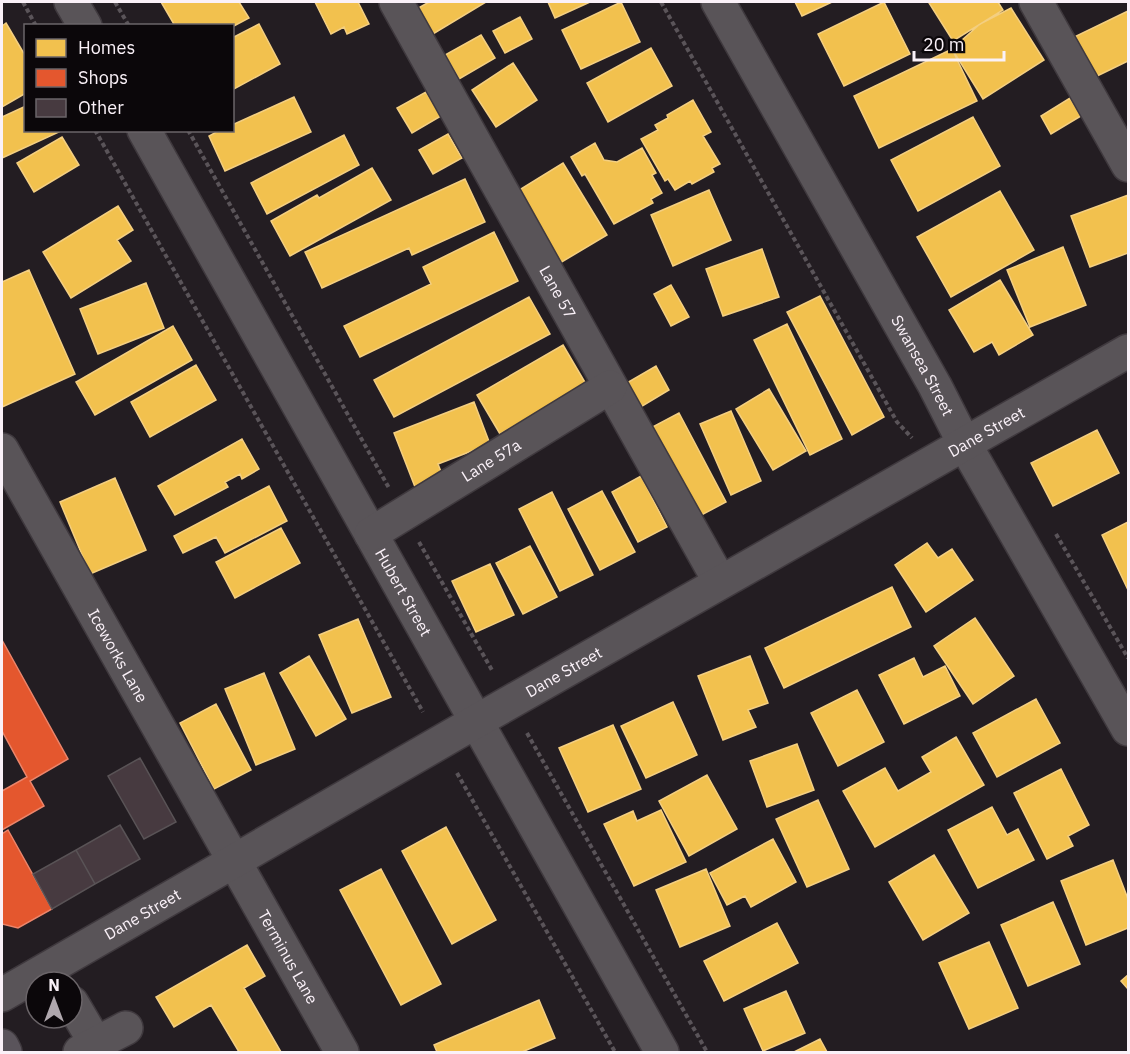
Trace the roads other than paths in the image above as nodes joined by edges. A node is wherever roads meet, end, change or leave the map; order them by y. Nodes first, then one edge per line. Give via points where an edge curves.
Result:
1 (71, 2) edge
2 (396, 2) edge
3 (718, 2) edge
4 (1036, 2) edge
5 (83, 24) edge
6 (145, 132) edge
7 (1128, 165) edge
8 (1128, 351) edge
9 (610, 387) junction
10 (964, 443) junction
11 (2, 450) edge
12 (371, 534) junction
13 (720, 582) junction
14 (477, 722) junction
15 (1128, 729) edge
16 (233, 862) junction
17 (62, 970) edge
18 (24, 986) edge
19 (2, 995) edge
20 (126, 1028) dead end
21 (82, 1030) edge
22 (2, 1046) edge
23 (88, 1048) edge
24 (5, 1053) edge
25 (342, 1053) edge
26 (662, 1053) edge

1 - 5 street
2 - 9 street, Lane 57
3 - 10 street, Swansea Street
4 - 7 street
6 - 12 street, Hubert Street
8 - 10 street, Dane Street
9 - 12 street, Lane 57a
9 - 13 street, Lane 57
10 - 13 street, Dane Street
10 - 15 street, Swansea Street
11 - 16 street, Iceworks Lane
12 - 14 street, Hubert Street
13 - 14 street, Dane Street
14 - 16 street, Dane Street
14 - 26 street, Hubert Street
16 - 17 street, Dane Street
16 - 25 street, Terminus Lane
18 - 19 street, Dane Street
20 - 23 street
21 - 23 street
22 - 24 main road

